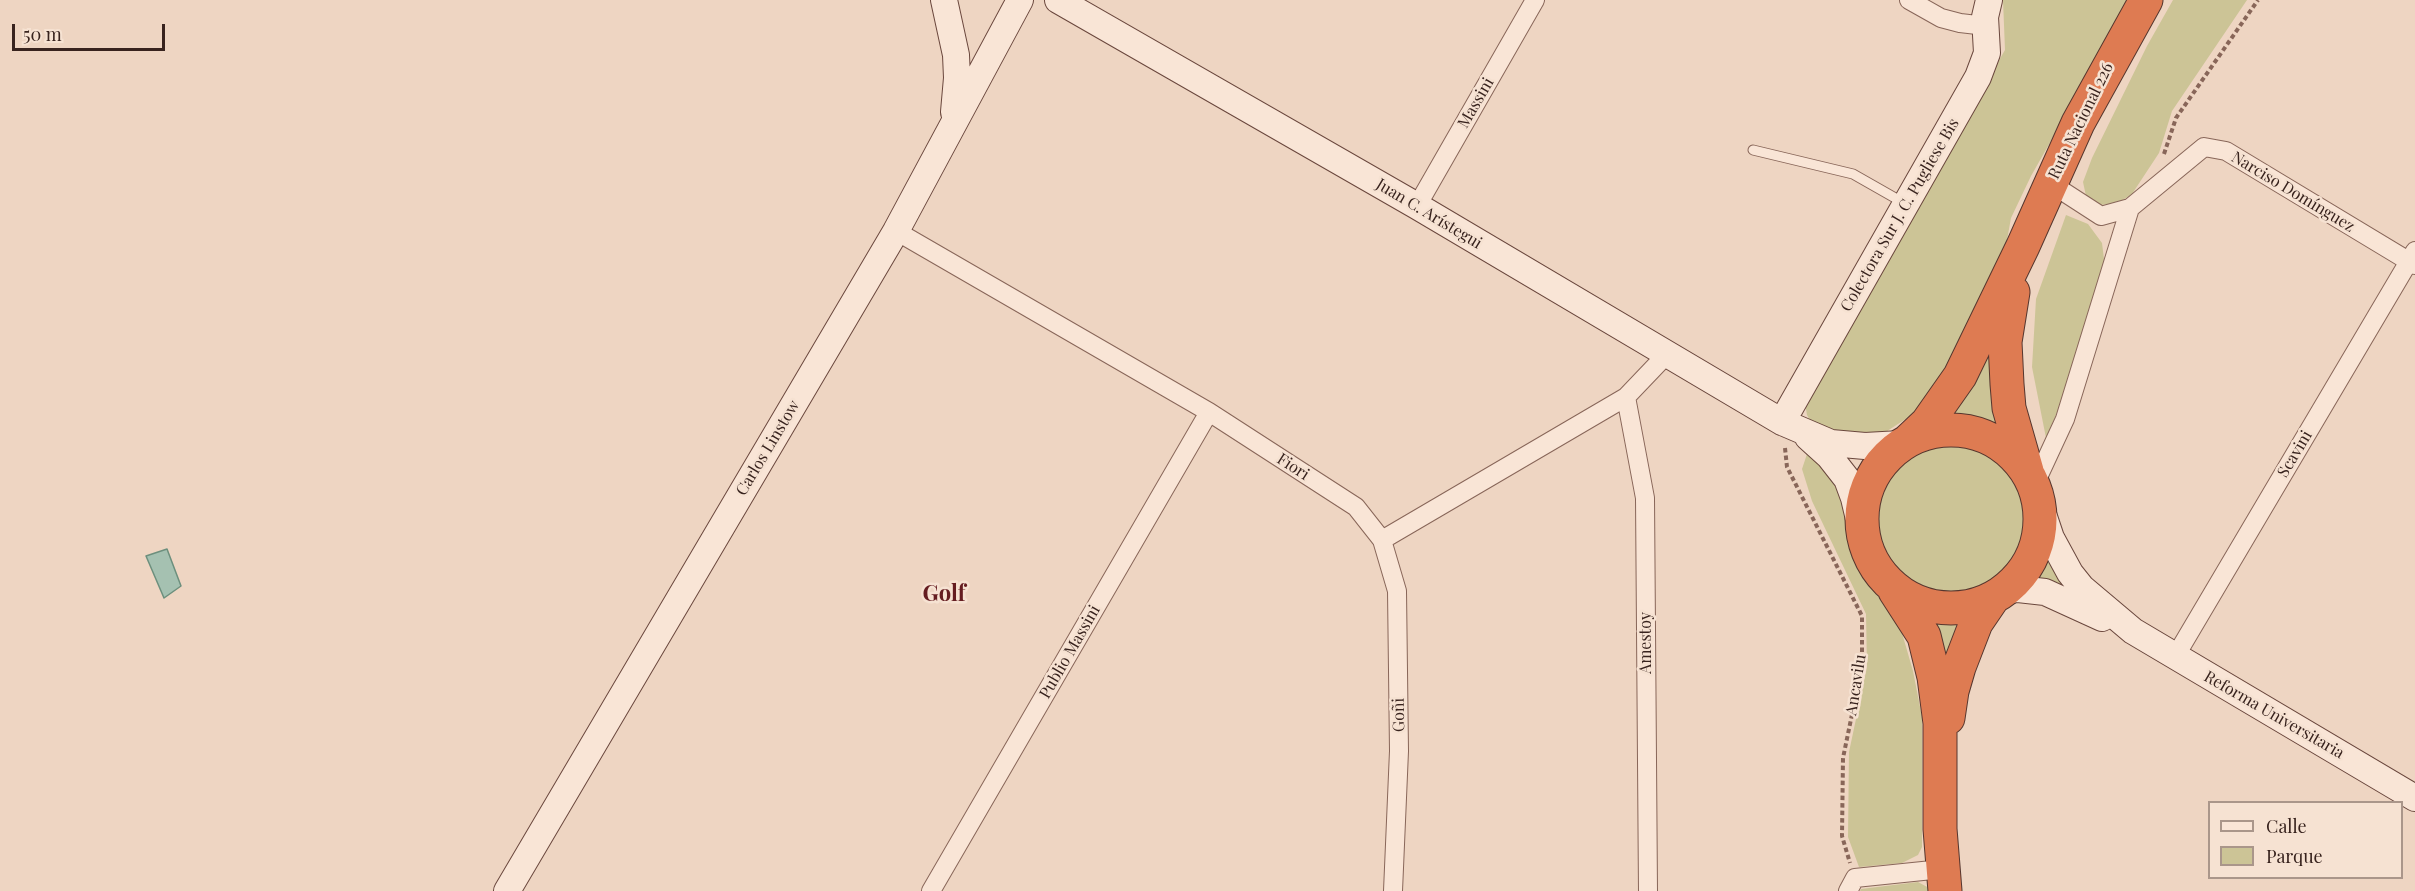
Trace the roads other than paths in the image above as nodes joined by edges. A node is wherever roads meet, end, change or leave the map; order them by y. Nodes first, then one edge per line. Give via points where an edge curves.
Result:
1 (944, 0) edge
2 (1020, 0) edge
3 (1058, 0) edge
4 (1535, 0) edge
5 (1909, 0) edge
6 (1989, 0) edge
7 (2146, 0) edge
8 (1986, 26) junction
9 (952, 126) junction
10 (1753, 150) dead end
11 (2050, 183) junction
12 (1906, 204) junction
13 (1417, 206) junction
14 (2130, 208) junction
15 (896, 231) junction
16 (2023, 246) junction
17 (2413, 259) edge
18 (1668, 353) junction
19 (1626, 397) junction
20 (1209, 412) junction
21 (1791, 426) junction
22 (1905, 442) junction
23 (2033, 487) junction
24 (1863, 536) junction
25 (1382, 540) junction
26 (1886, 581) junction
27 (1999, 595) junction
28 (2133, 631) junction
29 (2175, 657) junction
30 (1942, 756) junction
31 (2415, 798) edge
32 (1944, 880) edge
33 (1851, 884) edge
34 (507, 891) edge
35 (931, 891) edge
36 (1393, 891) edge
37 (1647, 891) edge

1 - 9 main road via 956,55
2 - 9 main road, Carlos Linstow
3 - 13 main road, Juan C. Arístegui
4 - 13 street, Massini
5 - 8 street via 1941,18
6 - 8 main road, Colectora Sur J. C. Pugliese Bis
7 - 11 highway, Ruta Nacional 226 via 2087,105
8 - 12 main road, Colectora Sur J. C. Pugliese Bis via 1984,65
9 - 15 main road, Carlos Linstow
10 - 12 lane via 1853,174
11 - 14 street, Narciso Domínguez via 2101,216
11 - 16 highway, Ruta Nacional 226
12 - 21 main road, Colectora Sur J. C. Pugliese Bis
13 - 18 main road, Juan C. Arístegui
14 - 17 street, Narciso Domínguez via 2204,147 2226,151
14 - 23 street via 2066,419
15 - 20 street, Fiori
15 - 34 main road, Carlos Linstow
16 - 22 highway, Ruta Nacional 226 via 1960,376 1927,423
16 - 23 highway, Ruta Nacional 226 via 2007,321 2005,362 2009,408
17 - 29 street, Scavini
18 - 19 street
18 - 21 main road, Juan C. Arístegui
19 - 25 street
19 - 37 street, Amestoy via 1645,498
20 - 25 street, Fiori via 1356,507
20 - 35 street, Publio Massini
21 - 22 main road, Juan C. Arístegui via 1843,445
21 - 24 main road, Juan C. Arístegui via 1829,456 1847,479
22 - 23 highway, Ruta Nacional 226 via 1930,432 1976,433 1997,442 2015,457
22 - 24 highway, Ruta Nacional 226 via 1880,464 1868,486 1862,511
23 - 27 highway, Ruta Nacional 226 via 2040,525 2034,550 2022,573
23 - 28 main road, Reforma Universitaria via 2051,538 2070,573
24 - 26 highway, Ruta Nacional 226 via 1871,560
25 - 36 street, Goñi via 1397,591 1399,751
26 - 27 highway, Ruta Nacional 226 via 1925,605 1948,609 1971,607
26 - 30 highway, Ruta Nacional 226 via 1924,636 1934,677
27 - 28 main road, Reforma Universitaria via 2018,589 2045,592
27 - 30 highway, Ruta Nacional 226 via 1976,623 1959,667
28 - 29 main road, Reforma Universitaria
29 - 31 main road, Reforma Universitaria
30 - 32 highway, Ruta Nacional 226
32 - 33 street

